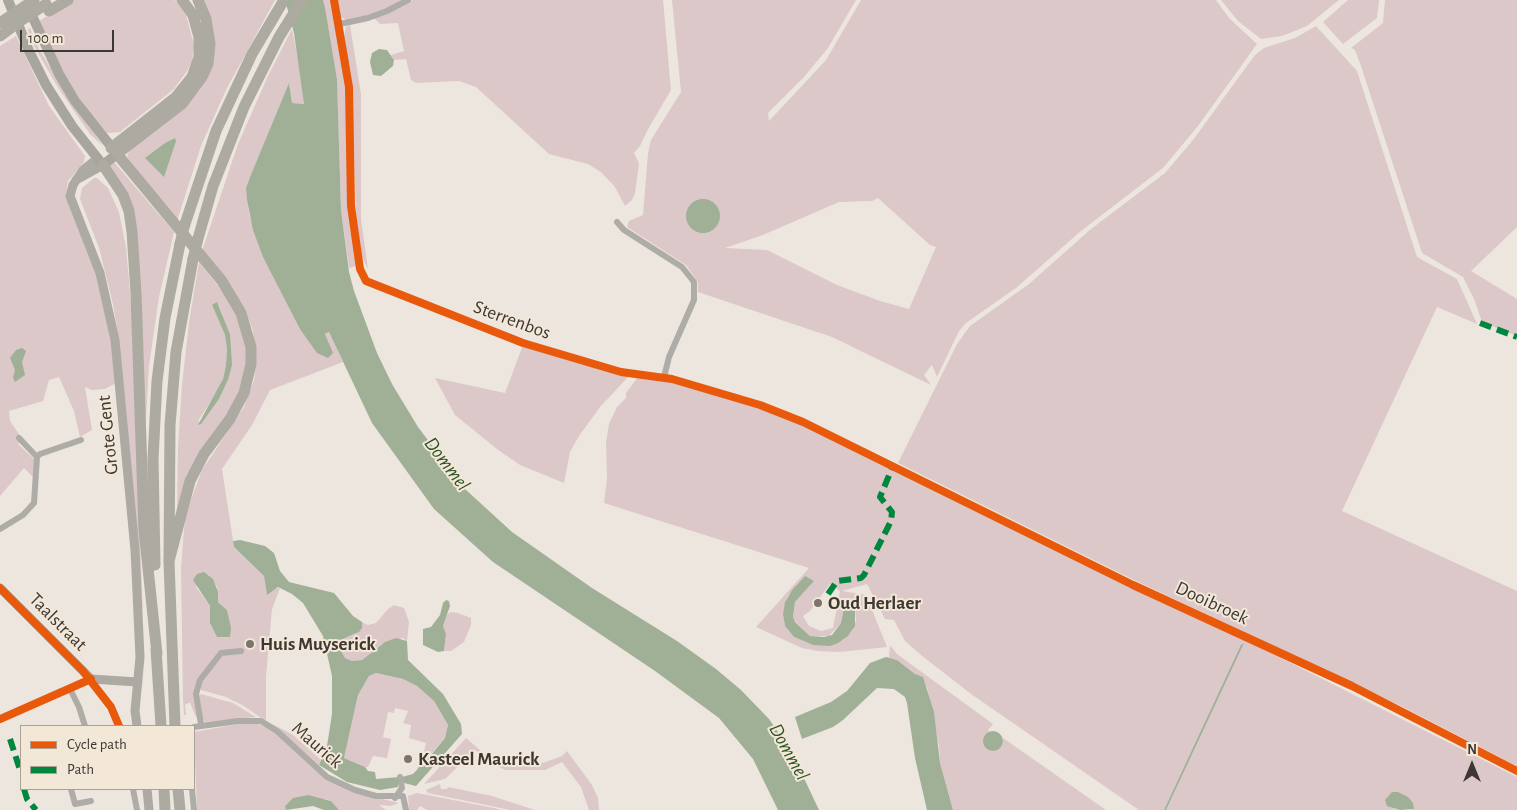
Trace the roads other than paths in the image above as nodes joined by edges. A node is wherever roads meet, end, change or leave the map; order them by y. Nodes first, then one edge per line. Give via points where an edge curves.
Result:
1 (8, 0) edge
2 (26, 0) edge
3 (34, 0) edge
4 (68, 0) edge
5 (182, 0) edge
6 (198, 0) edge
7 (284, 0) edge
8 (302, 0) edge
9 (408, 0) edge
10 (49, 5) edge
11 (337, 12) dead end
12 (340, 24) junction
13 (1, 31) edge
14 (114, 151) junction
15 (100, 161) junction
16 (617, 222) dead end
17 (664, 377) junction
18 (19, 438) dead end
19 (81, 440) dead end
20 (37, 457) junction
21 (893, 466) joint
22 (0, 529) edge
23 (169, 561) junction
24 (0, 589) edge
25 (241, 651) dead end
26 (157, 654) junction
27 (91, 679) junction
28 (138, 682) junction
29 (70, 689) junction
30 (0, 719) edge
31 (85, 725) edge
32 (137, 725) edge
33 (160, 725) edge
34 (175, 725) edge
35 (197, 725) edge
36 (1517, 771) edge
37 (400, 777) dead end
38 (71, 790) edge
39 (133, 790) edge
40 (147, 790) edge
41 (164, 790) edge
42 (178, 790) edge
43 (192, 790) edge
44 (395, 798) junction
45 (91, 801) dead end
46 (137, 810) edge
47 (149, 810) edge
48 (165, 810) edge
49 (180, 810) edge
50 (194, 810) edge
51 (406, 810) edge

1 - 15 main road via 46,85 72,126
2 - 14 main road via 59,74 75,101
3 - 13 highway, bridge
4 - 10 highway
5 - 14 highway via 192,15 199,37 199,57 192,77 176,97
6 - 14 highway via 206,19 210,44 208,64 202,77 182,104
7 - 26 highway, bridge via 252,54 216,131 184,227 165,318 154,423
8 - 23 highway, bridge via 252,89 213,186 197,242 181,321 173,385
9 - 12 street via 381,14
10 - 13 highway, bridge
11 - 12 street
12 - 17 street, Sterrenbos via 350,105 351,206 360,268 366,281 523,343 621,372
14 - 15 main road
14 - 23 highway via 222,281 241,313 251,347 251,364 244,393 190,481
15 - 26 highway via 123,195 132,232 144,530
15 - 28 street, Grote Gent via 76,180 71,190 71,203 100,273 115,340 135,550 140,656
16 - 17 street via 624,230 682,267 694,282 694,300 669,357
17 - 21 street, Sterrenbos via 783,413
18 - 20 street
19 - 20 street via 43,452
20 - 22 street via 34,503 23,515
21 - 36 street, Dooibroek via 1133,585 1352,686
23 - 34 highway
24 - 27 street, Taalstraat
25 - 35 street via 221,653 200,680 196,694
26 - 33 highway
27 - 28 street
27 - 29 street
28 - 32 street, Grote Gent
29 - 30 street
29 - 31 street
35 - 44 street, Maurick via 261,721 277,731 327,778 360,792
37 - 44 street via 402,784
38 - 45 street via 75,804
39 - 46 street
40 - 47 street
41 - 48 highway
42 - 49 highway
43 - 50 street
44 - 51 street via 403,796

